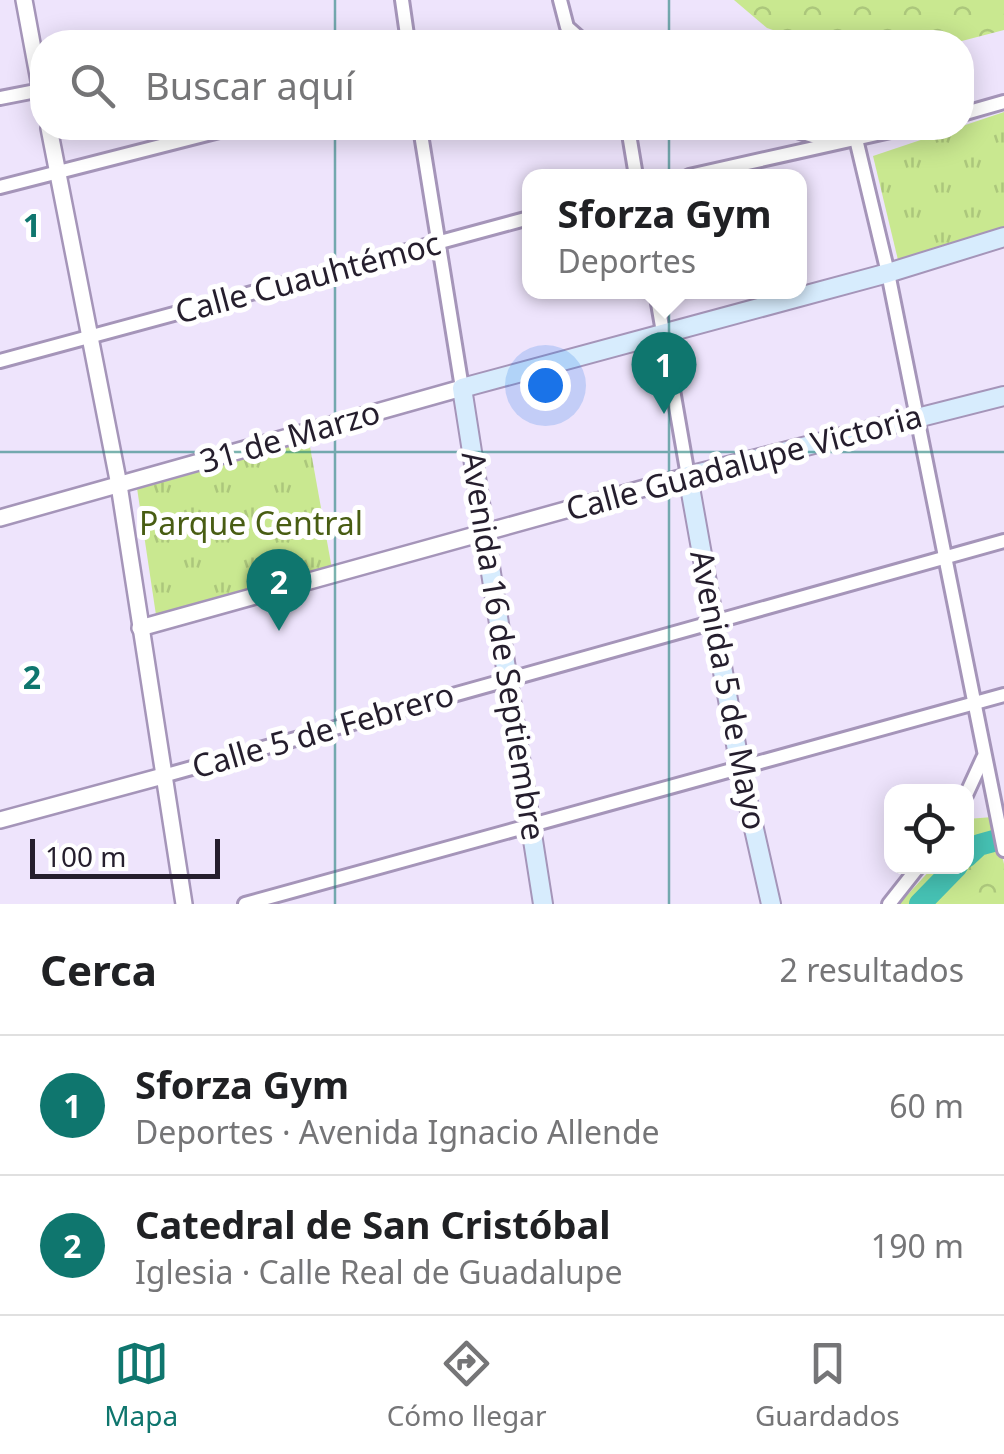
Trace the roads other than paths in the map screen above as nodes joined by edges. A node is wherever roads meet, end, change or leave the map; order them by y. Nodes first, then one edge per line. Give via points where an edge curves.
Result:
1 (24, 0) edge
2 (402, 0) edge
3 (560, 0) edge
4 (406, 30) edge
5 (574, 30) edge
6 (30, 31) edge
7 (30, 94) edge
8 (0, 98) edge
9 (1004, 102) edge
10 (974, 111) edge
11 (52, 140) edge
12 (183, 140) edge
13 (422, 140) edge
14 (630, 140) edge
15 (827, 140) edge
16 (845, 140) edge
17 (856, 140) edge
18 (834, 142) junction
19 (635, 169) edge
20 (720, 169) edge
21 (59, 171) junction
22 (0, 187) edge
23 (522, 220) edge
24 (1004, 237) edge
25 (438, 242) junction
26 (888, 274) junction
27 (807, 295) edge
28 (657, 299) edge
29 (793, 299) edge
30 (663, 333) junction
31 (88, 338) junction
32 (0, 361) edge
33 (462, 388) junction
34 (1004, 396) edge
35 (916, 418) junction
36 (688, 476) junction
37 (119, 486) junction
38 (0, 518) edge
39 (485, 532) junction
40 (1004, 541) edge
41 (945, 558) junction
42 (712, 620) junction
43 (140, 628) junction
44 (506, 679) junction
45 (1004, 695) edge
46 (973, 704) junction
47 (983, 758) junction
48 (740, 767) junction
49 (163, 776) junction
50 (971, 784) edge
51 (0, 820) edge
52 (531, 826) junction
53 (1004, 850) edge
54 (912, 874) edge
55 (184, 904) edge
56 (245, 904) edge
57 (543, 904) edge
58 (771, 904) edge
59 (888, 904) edge

1 - 6 street
2 - 4 street
3 - 5 street
7 - 8 street
9 - 10 street
11 - 21 street
12 - 21 street
13 - 25 street
14 - 19 street
15 - 18 street
16 - 18 street
17 - 26 street
18 - 20 street
21 - 22 street
21 - 31 street
23 - 25 street, Calle Cuauhtémoc
24 - 26 main road
25 - 31 street, Calle Cuauhtémoc
25 - 33 street
26 - 27 main road
26 - 35 street
28 - 30 street
29 - 30 main road
30 - 33 main road
30 - 36 street
31 - 32 street, Calle Cuauhtémoc
31 - 37 street
33 - 37 street, 31 de Marzo
33 - 39 main road, Avenida 16 de Septiembre
34 - 35 main road, Calle Guadalupe Victoria
35 - 36 main road, Calle Guadalupe Victoria
35 - 41 street
36 - 39 street, Calle Guadalupe Victoria
36 - 42 main road, Avenida 5 de Mayo
37 - 38 street, 31 de Marzo
37 - 43 street
39 - 43 street, Calle Guadalupe Victoria
39 - 44 main road, Avenida 16 de Septiembre
40 - 41 street, Calle 5 de Febrero
41 - 42 street, Calle 5 de Febrero
41 - 46 street
42 - 44 street, Calle 5 de Febrero
42 - 48 main road, Avenida 5 de Mayo
43 - 49 street
44 - 49 street, Calle 5 de Febrero
44 - 52 main road, Avenida 16 de Septiembre
45 - 46 street
46 - 47 street
46 - 48 street
47 - 50 street
47 - 53 street
48 - 52 street
48 - 58 main road, Avenida 5 de Mayo
49 - 51 street
49 - 55 street
52 - 56 street
52 - 57 main road, Avenida 16 de Septiembre
54 - 59 street

